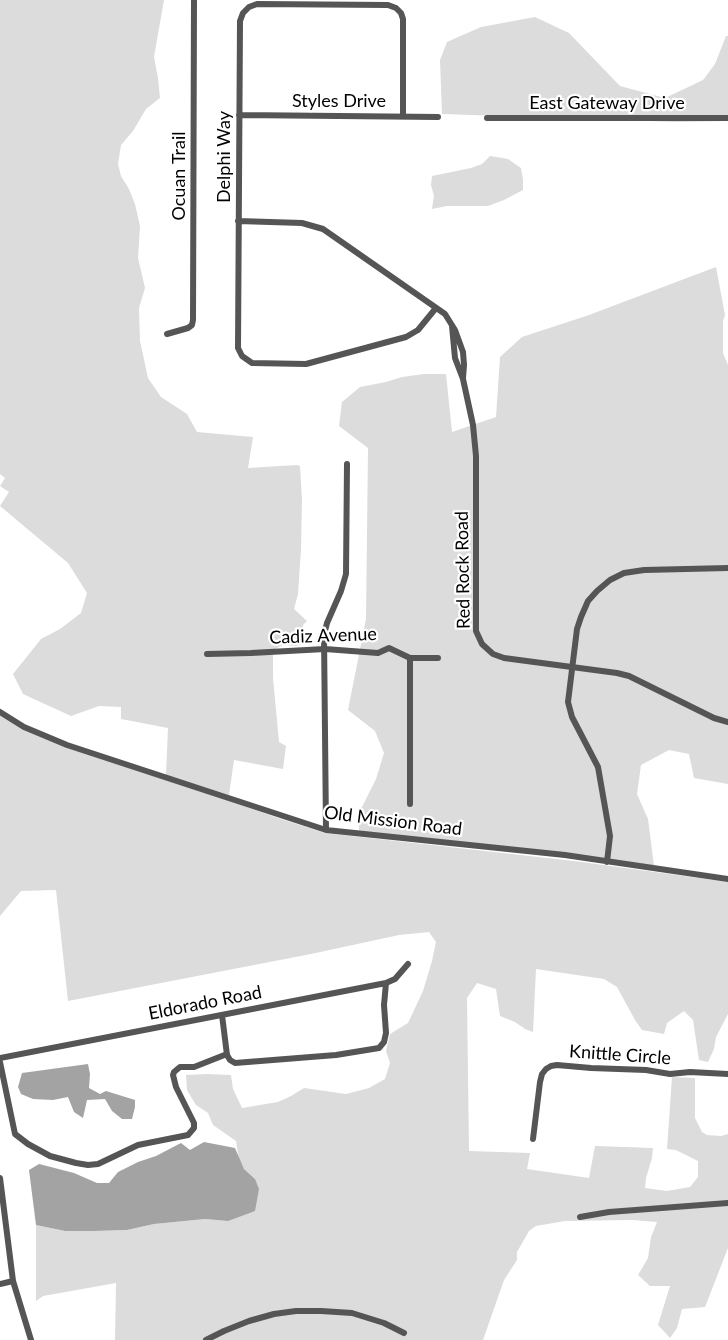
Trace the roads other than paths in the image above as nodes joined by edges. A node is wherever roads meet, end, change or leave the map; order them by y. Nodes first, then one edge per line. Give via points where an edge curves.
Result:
1 (194, 0) edge
2 (239, 116) junction
3 (403, 116) junction
4 (438, 117) dead end
5 (487, 118) dead end
6 (728, 118) edge
7 (238, 221) junction
8 (436, 308) junction
9 (452, 326) junction
10 (167, 334) dead end
11 (455, 352) junction
12 (463, 352) junction
13 (464, 379) junction
14 (347, 464) dead end
15 (728, 568) edge
16 (324, 649) junction
17 (207, 654) dead end
18 (410, 658) junction
19 (438, 658) dead end
20 (572, 667) junction
21 (0, 712) edge
22 (728, 722) edge
23 (411, 804) dead end
24 (326, 830) junction
25 (607, 861) junction
26 (728, 879) edge
27 (408, 964) dead end
28 (386, 983) junction
29 (222, 1015) junction
30 (227, 1054) junction
31 (0, 1060) edge
32 (728, 1074) edge
33 (533, 1139) dead end
34 (0, 1178) edge
35 (728, 1203) edge
36 (580, 1217) dead end
37 (13, 1281) junction
38 (0, 1284) edge
39 (404, 1333) dead end
40 (31, 1340) edge
41 (206, 1340) edge

1 - 10 street, Ocuan Trail via 193,320 188,328
2 - 3 street, Styles Drive
2 - 3 street, Delphi Way via 240,21 243,13 257,4 396,8 403,19
2 - 7 street, Delphi Way
3 - 4 street, Styles Drive
5 - 6 street, East Gateway Drive
7 - 8 street, Red Rock Road via 302,223 323,229
7 - 8 street, Delphi Way via 238,348 252,363 306,364 406,337 418,330
8 - 9 street, Red Rock Road
9 - 11 street, Red Rock Road
9 - 12 street, Red Rock Road
11 - 12 street
11 - 13 street, Red Rock Road
12 - 13 street, Red Rock Road
13 - 20 street, Red Rock Road via 476,456 476,631 493,654
14 - 16 street via 346,574 327,623
15 - 20 street via 644,570 610,580 588,601 581,617
16 - 17 street, Cadiz Avenue
16 - 18 street, Cadiz Avenue via 378,652 388,648
16 - 24 street
18 - 19 street, Cadiz Avenue
18 - 23 street
20 - 22 street, Red Rock Road via 629,676
20 - 25 street via 568,702 598,767 609,836
21 - 24 street, Old Mission Road via 67,745
24 - 25 street, Old Mission Road
25 - 26 street, Old Mission Road
27 - 28 street, Eldorado Road
28 - 29 street, Eldorado Road
28 - 30 street via 386,1033 379,1048 235,1063
29 - 30 street
29 - 31 street, Eldorado Road
30 - 31 street via 194,1067 182,1067 173,1075 191,1116 194,1128 188,1135 138,1145 88,1165 50,1156 15,1134
32 - 33 street, Knittle Circle via 551,1066 540,1082
34 - 37 street
35 - 36 street
37 - 38 street
37 - 40 street
39 - 41 street via 352,1313 296,1311 249,1321

